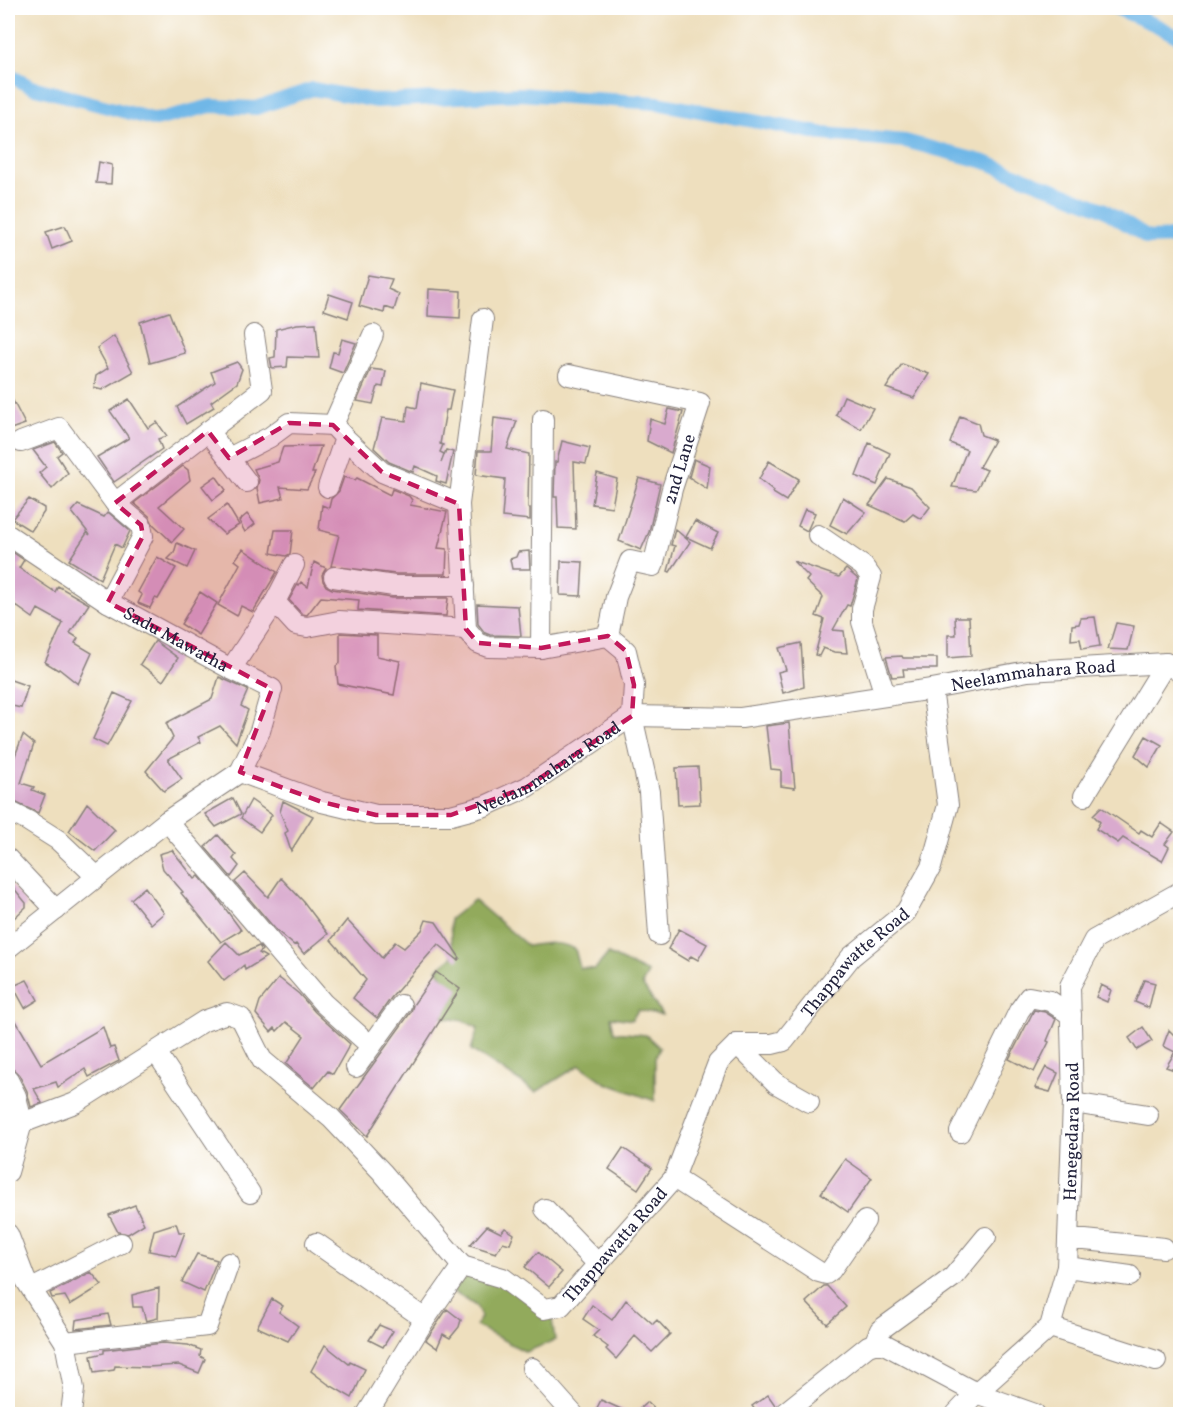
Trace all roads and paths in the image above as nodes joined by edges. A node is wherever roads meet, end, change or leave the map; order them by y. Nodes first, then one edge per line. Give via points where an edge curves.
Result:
1 (483, 319) dead end
2 (254, 335) dead end
3 (373, 335) dead end
4 (569, 375) dead end
5 (543, 419) dead end
6 (208, 431) junction
7 (339, 431) junction
8 (21, 442) dead end
9 (229, 458) junction
10 (247, 482) dead end
11 (328, 487) dead end
12 (116, 503) junction
13 (459, 504) junction
14 (8, 535) edge
15 (818, 535) dead end
16 (294, 565) dead end
17 (334, 577) dead end
18 (464, 586) junction
19 (108, 602) junction
20 (275, 602) junction
21 (466, 629) junction
22 (608, 636) junction
23 (541, 648) junction
24 (1173, 668) edge
25 (231, 669) junction
26 (932, 688) junction
27 (885, 695) junction
28 (632, 716) junction
29 (240, 772) junction
30 (1084, 796) dead end
31 (8, 811) edge
32 (168, 822) junction
33 (8, 859) edge
34 (97, 877) junction
35 (1180, 892) edge
36 (56, 910) junction
37 (659, 935) dead end
38 (8, 948) edge
39 (401, 1005) dead end
40 (1071, 1015) junction
41 (737, 1044) junction
42 (371, 1046) junction
43 (156, 1052) junction
44 (356, 1067) dead end
45 (8, 1080) edge
46 (808, 1102) dead end
47 (1073, 1103) junction
48 (1148, 1116) dead end
49 (22, 1124) junction
50 (960, 1132) dead end
51 (8, 1172) edge
52 (674, 1179) junction
53 (250, 1193) dead end
54 (545, 1209) dead end
55 (865, 1221) dead end
56 (8, 1234) edge
57 (986, 1237) dead end
58 (1068, 1240) junction
59 (121, 1243) dead end
60 (316, 1243) dead end
61 (1164, 1248) dead end
62 (229, 1263) dead end
63 (598, 1264) junction
64 (462, 1266) junction
65 (1067, 1267) junction
66 (1130, 1276) dead end
67 (32, 1289) junction
68 (425, 1319) junction
69 (1050, 1326) junction
70 (65, 1342) junction
71 (874, 1344) junction
72 (1156, 1361) dead end
73 (532, 1368) dead end
74 (976, 1393) junction
75 (71, 1414) edge
76 (367, 1414) edge
77 (573, 1414) edge
78 (783, 1414) edge
79 (956, 1414) edge
80 (1035, 1414) edge

1 - 13 street
2 - 6 street via 262,390
3 - 7 street
4 - 22 street, 2nd Lane via 700,403 672,489 653,566 630,561 616,597
5 - 23 street
6 - 9 street
6 - 12 street
7 - 9 street via 289,423
7 - 11 street
7 - 13 street via 382,472
8 - 12 street via 59,428
9 - 10 street
12 - 19 street via 141,525 143,536
13 - 18 street
14 - 19 street, Sadu Mawatha
15 - 27 street via 863,566 871,577 862,622
16 - 20 street
17 - 18 street via 394,586
18 - 21 street
19 - 25 street, Sadu Mawatha
20 - 21 street via 296,625 307,627 339,621
20 - 25 street
21 - 23 street via 478,643 488,647
22 - 23 street
22 - 28 street via 626,651 634,685
24 - 26 street, Neelammahara Road via 1029,670
24 - 30 street
25 - 29 street, Sadu Mawatha via 272,689 260,731
26 - 27 street, Neelammahara Road
26 - 41 street, Thappawatte Road via 948,805 931,867 906,912 851,957 784,1041
27 - 28 street, Neelammahara Road via 741,718
28 - 29 street, Neelammahara Road via 527,787 485,806 451,815 376,815 322,802
28 - 37 street via 649,792
29 - 32 street
31 - 34 street via 58,840
32 - 34 street
32 - 42 street via 323,1003
33 - 36 street
34 - 36 street
35 - 40 street, Henegedara Road via 1094,940 1070,986
36 - 38 street
39 - 42 street
40 - 47 street, Henegedara Road
40 - 50 street via 1050,1001 1029,997
41 - 46 street via 777,1084
41 - 52 street via 718,1063
42 - 44 street
43 - 49 street via 75,1103
43 - 53 street
43 - 64 street via 204,1021 227,1012 241,1018 262,1060 331,1118
45 - 49 street via 16,1095
47 - 48 street
47 - 58 street, Henegedara Road
49 - 51 street
52 - 55 street, Thappawatta Road via 826,1274
52 - 63 street, Thappawatta Road
54 - 63 street
56 - 67 street
57 - 71 street via 953,1277 880,1330
58 - 61 street
58 - 65 street, Henegedara Road
59 - 67 street
60 - 68 street
62 - 70 street via 207,1326
63 - 64 street, Thappawatta Road via 561,1306 544,1309 503,1278
64 - 68 street
65 - 66 street
65 - 69 street, Henegedara Road
67 - 70 street
68 - 76 street
69 - 72 street
69 - 74 street
70 - 75 street via 74,1389
71 - 74 street via 884,1344
71 - 78 street
73 - 77 street
74 - 79 street
74 - 80 street

